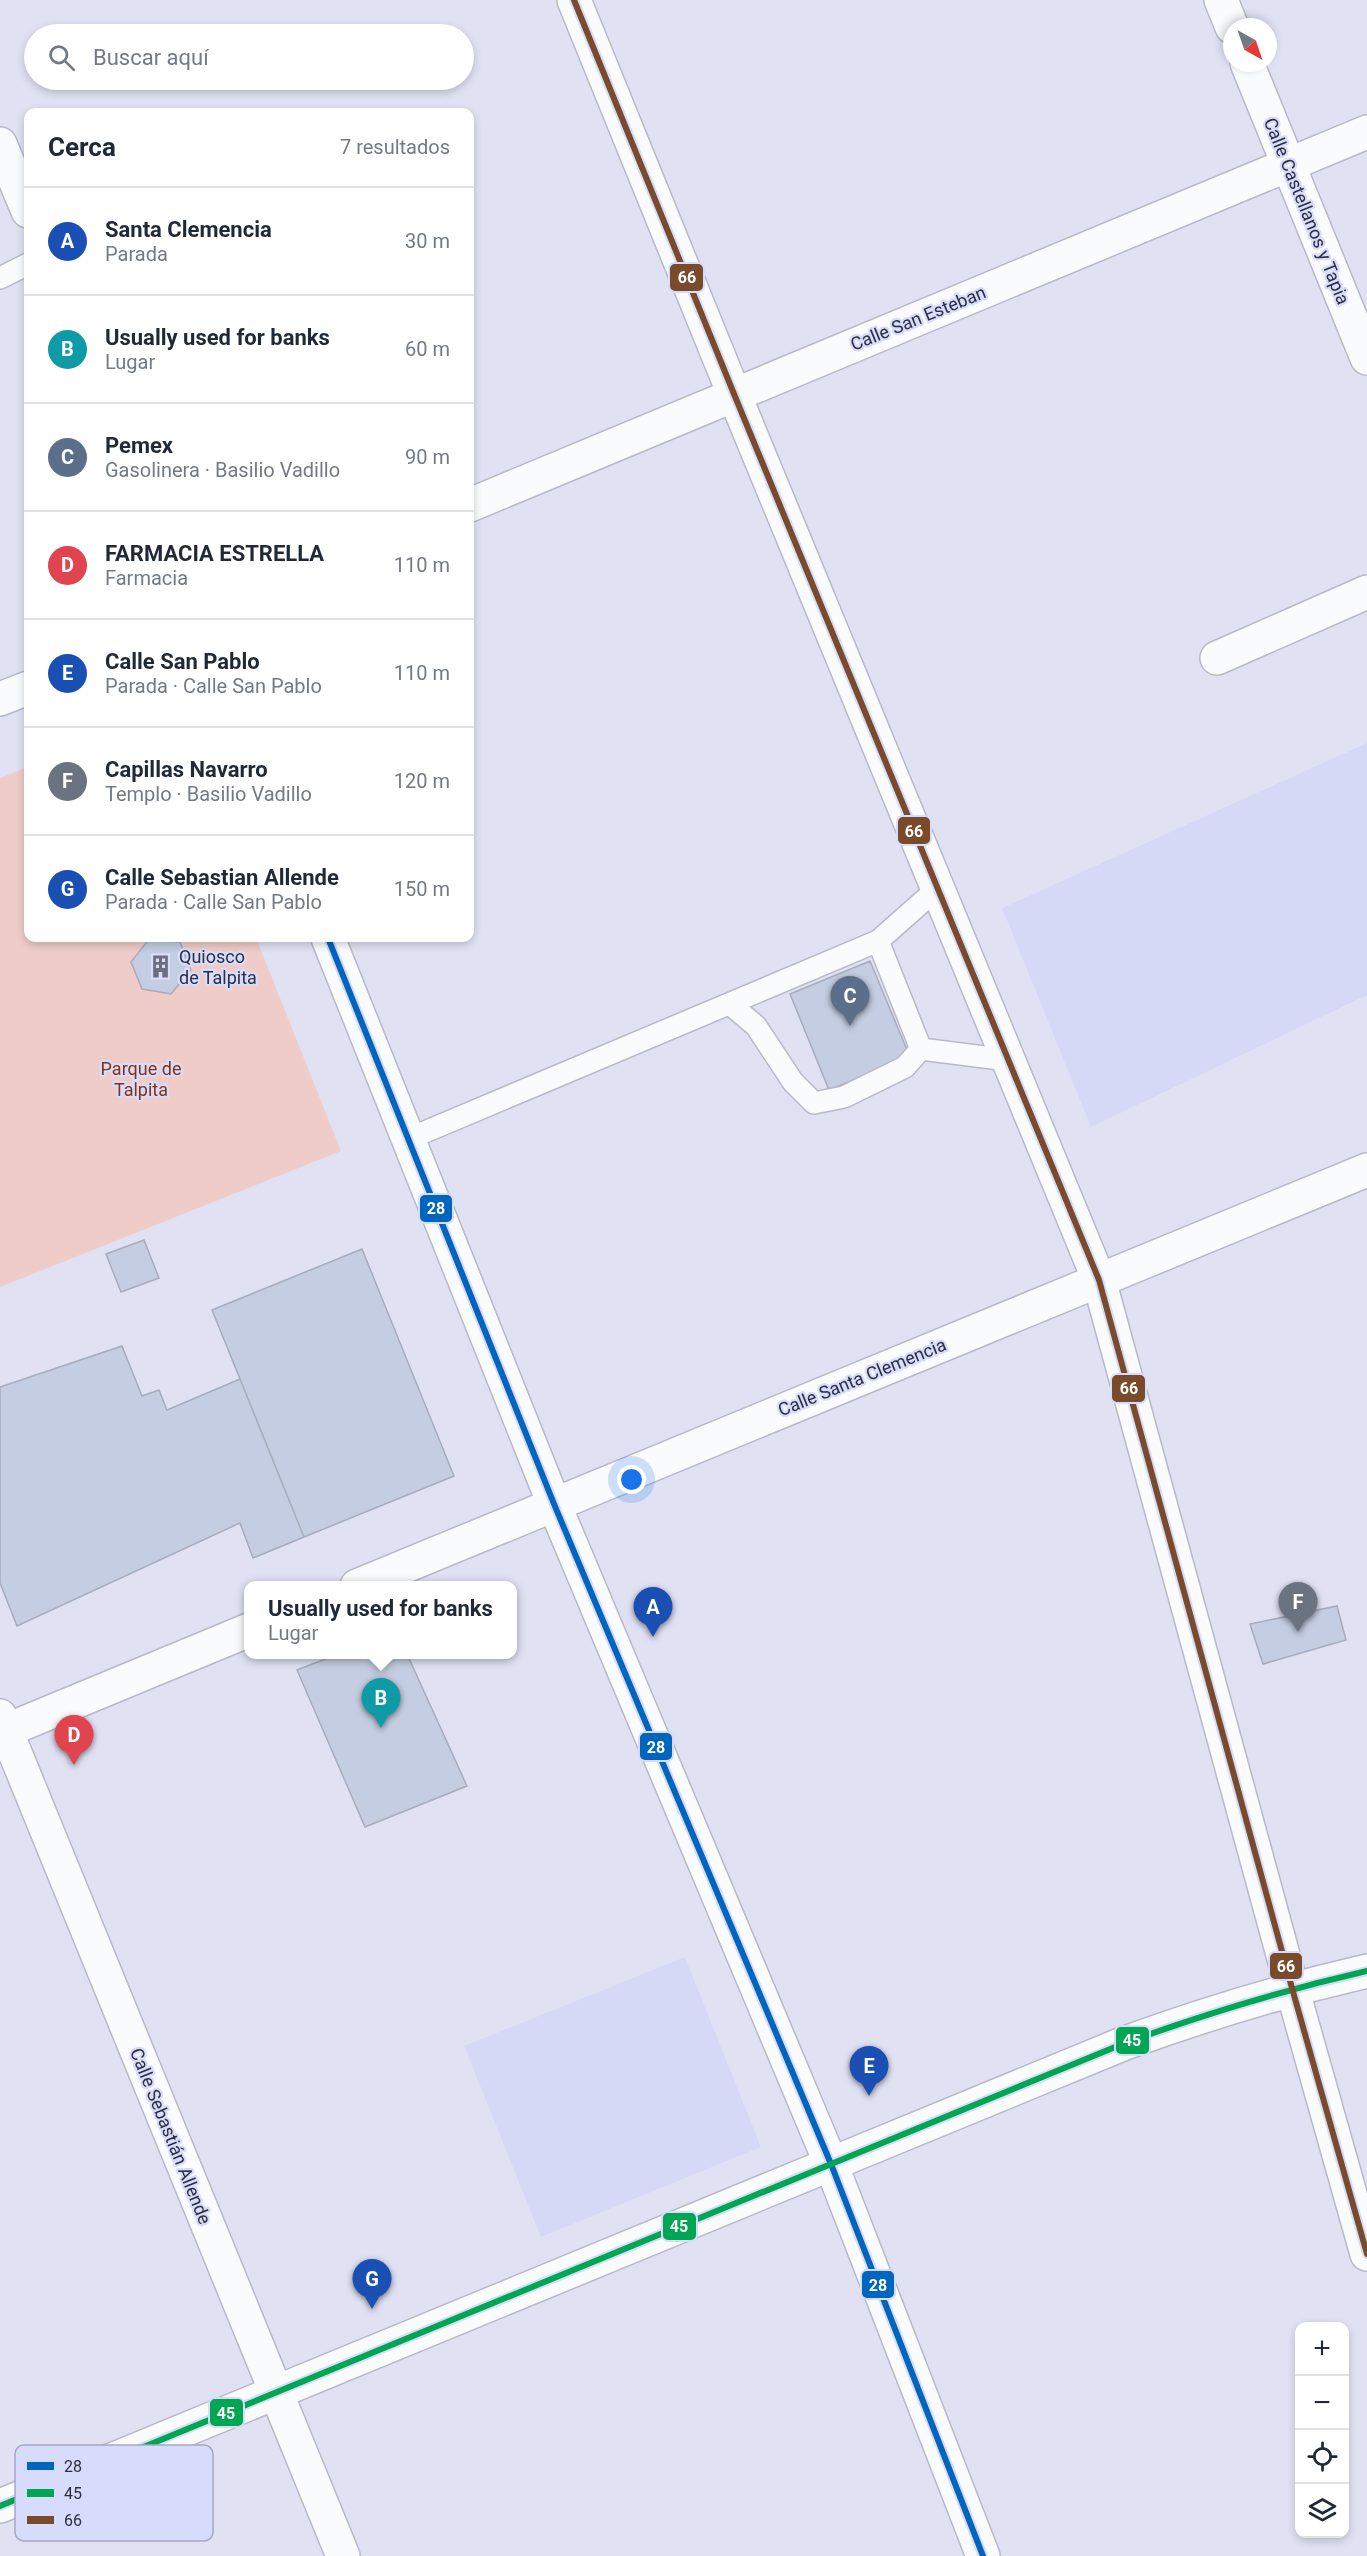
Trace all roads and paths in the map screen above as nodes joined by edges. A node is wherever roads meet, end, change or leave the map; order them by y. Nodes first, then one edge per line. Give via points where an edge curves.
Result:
1 (574, 0) edge
2 (1221, 0) edge
3 (1228, 18) edge
4 (1250, 72) edge
5 (1367, 132) edge
6 (0, 144) edge
7 (1288, 165) junction
8 (24, 201) edge
9 (24, 266) edge
10 (0, 278) edge
11 (1367, 358) edge
12 (734, 394) junction
13 (474, 503) edge
14 (1367, 592) edge
15 (1217, 658) dead end
16 (24, 690) edge
17 (0, 699) edge
18 (938, 888) junction
19 (878, 941) junction
20 (330, 942) edge
21 (730, 1004) junction
22 (921, 1049) junction
23 (1008, 1060) junction
24 (408, 1139) junction
25 (1367, 1170) edge
26 (1099, 1280) junction
27 (554, 1504) junction
28 (369, 1581) edge
29 (244, 1632) edge
30 (2, 1727) edge
31 (1367, 1971) edge
32 (1292, 1988) junction
33 (831, 2164) junction
34 (1367, 2254) edge
35 (276, 2392) junction
36 (148, 2445) edge
37 (15, 2500) edge
38 (0, 2506) edge
39 (343, 2556) edge
40 (983, 2556) edge

1 - 12 street
2 - 3 street
4 - 7 street, Calle Castellanos y Tapia
5 - 7 street, Calle San Esteban
6 - 8 street
7 - 11 street, Calle Castellanos y Tapia
7 - 12 street, Calle San Esteban
9 - 10 lane
12 - 13 street, Calle San Esteban
12 - 18 street
14 - 15 street
16 - 17 street
18 - 19 lane
18 - 23 street
19 - 21 lane
19 - 22 lane
20 - 24 street
21 - 22 lane via 756,1026 793,1082 814,1103 844,1097 905,1067
21 - 24 lane
22 - 23 lane
23 - 26 street
24 - 27 street
25 - 26 street, Calle Santa Clemencia
26 - 27 street, Calle Santa Clemencia
26 - 32 street
27 - 28 street, Calle Santa Clemencia
27 - 33 street
29 - 30 street
30 - 35 street, Calle Sebastián Allende
31 - 32 street
32 - 33 street via 1125,2043
32 - 34 street
33 - 35 street
33 - 40 street
35 - 36 street
35 - 39 street, Calle Sebastián Allende
37 - 38 street

